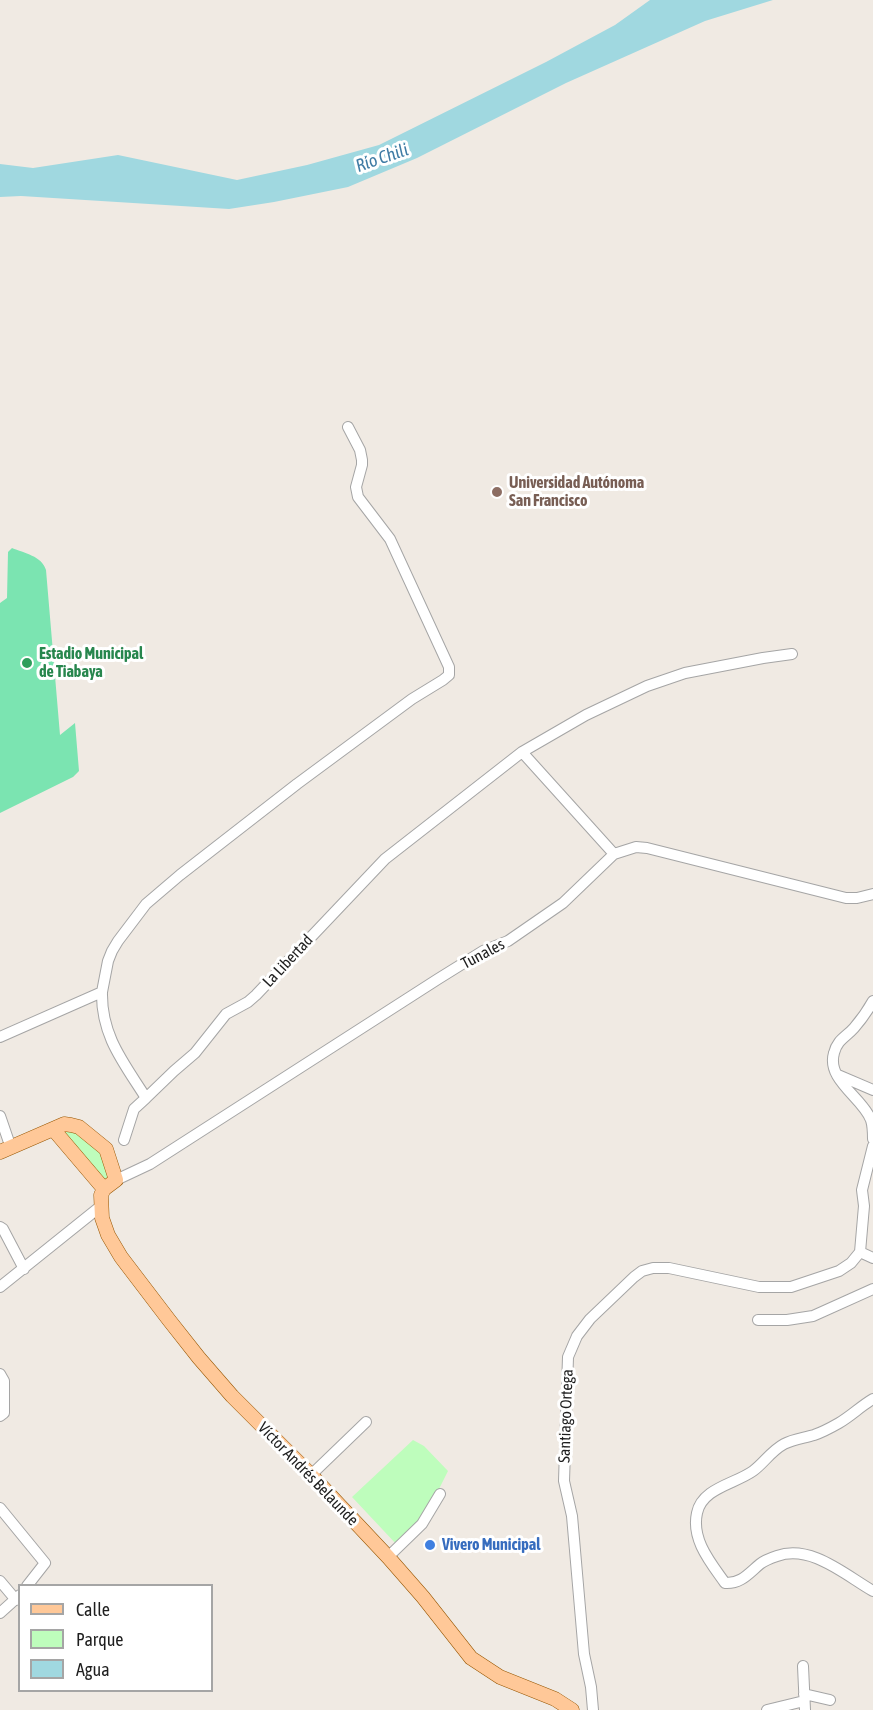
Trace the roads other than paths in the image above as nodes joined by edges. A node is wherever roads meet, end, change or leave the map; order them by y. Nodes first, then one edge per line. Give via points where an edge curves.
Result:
1 (348, 427) dead end
2 (792, 654) dead end
3 (522, 752) junction
4 (614, 854) junction
5 (873, 894) edge
6 (102, 992) junction
7 (873, 1001) edge
8 (0, 1037) edge
9 (838, 1075) junction
10 (873, 1090) edge
11 (146, 1098) junction
12 (0, 1116) edge
13 (52, 1129) junction
14 (873, 1139) edge
15 (124, 1140) dead end
16 (873, 1146) edge
17 (5, 1150) edge
18 (116, 1180) junction
19 (104, 1189) junction
20 (101, 1206) junction
21 (1, 1227) edge
22 (860, 1252) junction
23 (873, 1258) edge
24 (24, 1269) junction
25 (0, 1287) edge
26 (873, 1289) edge
27 (758, 1320) dead end
28 (0, 1374) edge
29 (873, 1399) edge
30 (2, 1414) edge
31 (366, 1422) dead end
32 (311, 1476) junction
33 (440, 1494) dead end
34 (0, 1508) edge
35 (388, 1557) junction
36 (0, 1581) edge
37 (29, 1584) edge
38 (873, 1591) edge
39 (18, 1598) edge
40 (0, 1613) edge
41 (803, 1666) dead end
42 (830, 1700) dead end
43 (804, 1702) edge
44 (572, 1710) edge
45 (593, 1710) edge
46 (767, 1710) edge

1 - 6 street via 362,460 356,487 358,497 390,539 449,667 449,675 297,784 146,904 118,941 108,962
2 - 3 street, La Libertad via 685,673 647,686
3 - 4 street
3 - 11 street, La Libertad via 385,859 256,995 226,1014 195,1053
4 - 5 street via 647,848 846,898
4 - 18 street, Tunales via 563,903 518,935 483,951 150,1164
6 - 8 street
6 - 11 street via 112,1044
7 - 9 street via 854,1028 839,1040 833,1055
9 - 10 street
9 - 14 street via 866,1109 873,1122
11 - 15 street, La Libertad via 134,1109
12 - 17 street
13 - 17 main road
13 - 18 main road via 64,1125 79,1127 108,1152
13 - 19 main road
16 - 22 street via 862,1190
18 - 19 main road
19 - 20 main road, Víctor Andrés Belaunde
20 - 24 street
20 - 32 main road, Víctor Andrés Belaunde via 108,1235 121,1257 181,1335 232,1396
21 - 24 street
22 - 23 street
22 - 45 street, Santiago Ortega via 839,1271 791,1287 759,1287 669,1268 642,1271 577,1336 568,1357 564,1481 572,1516
24 - 25 street
26 - 27 street via 813,1316
28 - 30 street via 4,1381
29 - 38 street via 837,1424 772,1451 742,1478 716,1489 703,1499 695,1530 704,1552 725,1583 743,1579 763,1561 783,1554 800,1554 819,1558
31 - 32 street
32 - 35 main road, Víctor Andrés Belaunde
33 - 35 street via 422,1524
34 - 37 street via 45,1563
35 - 44 main road, Víctor Andrés Belaunde via 471,1658 500,1677
36 - 39 street
39 - 40 street
41 - 43 street
42 - 43 street
43 - 46 street

